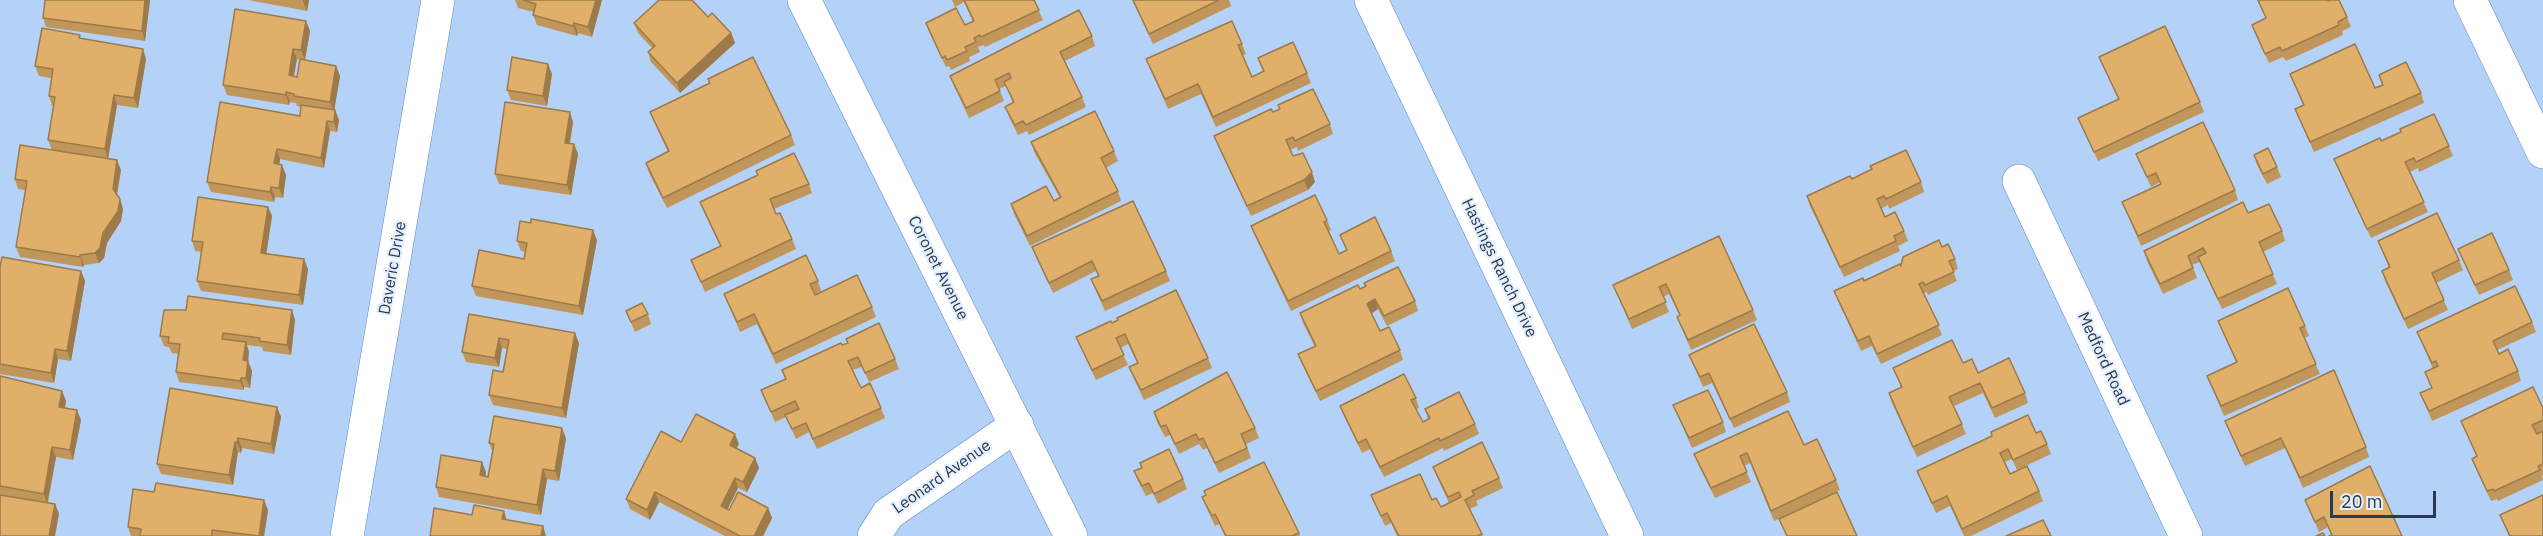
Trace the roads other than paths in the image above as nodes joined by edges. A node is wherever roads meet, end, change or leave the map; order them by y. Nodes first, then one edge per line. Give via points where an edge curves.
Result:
1 (438, 0) edge
2 (804, 0) edge
3 (1371, 0) edge
4 (2469, 0) edge
5 (2543, 152) edge
6 (2019, 181) dead end
7 (1017, 425) junction
8 (347, 536) edge
9 (874, 536) edge
10 (1071, 536) edge
11 (1628, 536) edge
12 (2187, 536) edge

1 - 8 street, Daveric Drive
2 - 7 street, Coronet Avenue
3 - 11 street, Hastings Ranch Drive
4 - 5 street
6 - 12 street, Medford Road
7 - 9 street, Leonard Avenue via 888,514
7 - 10 street, Coronet Avenue

